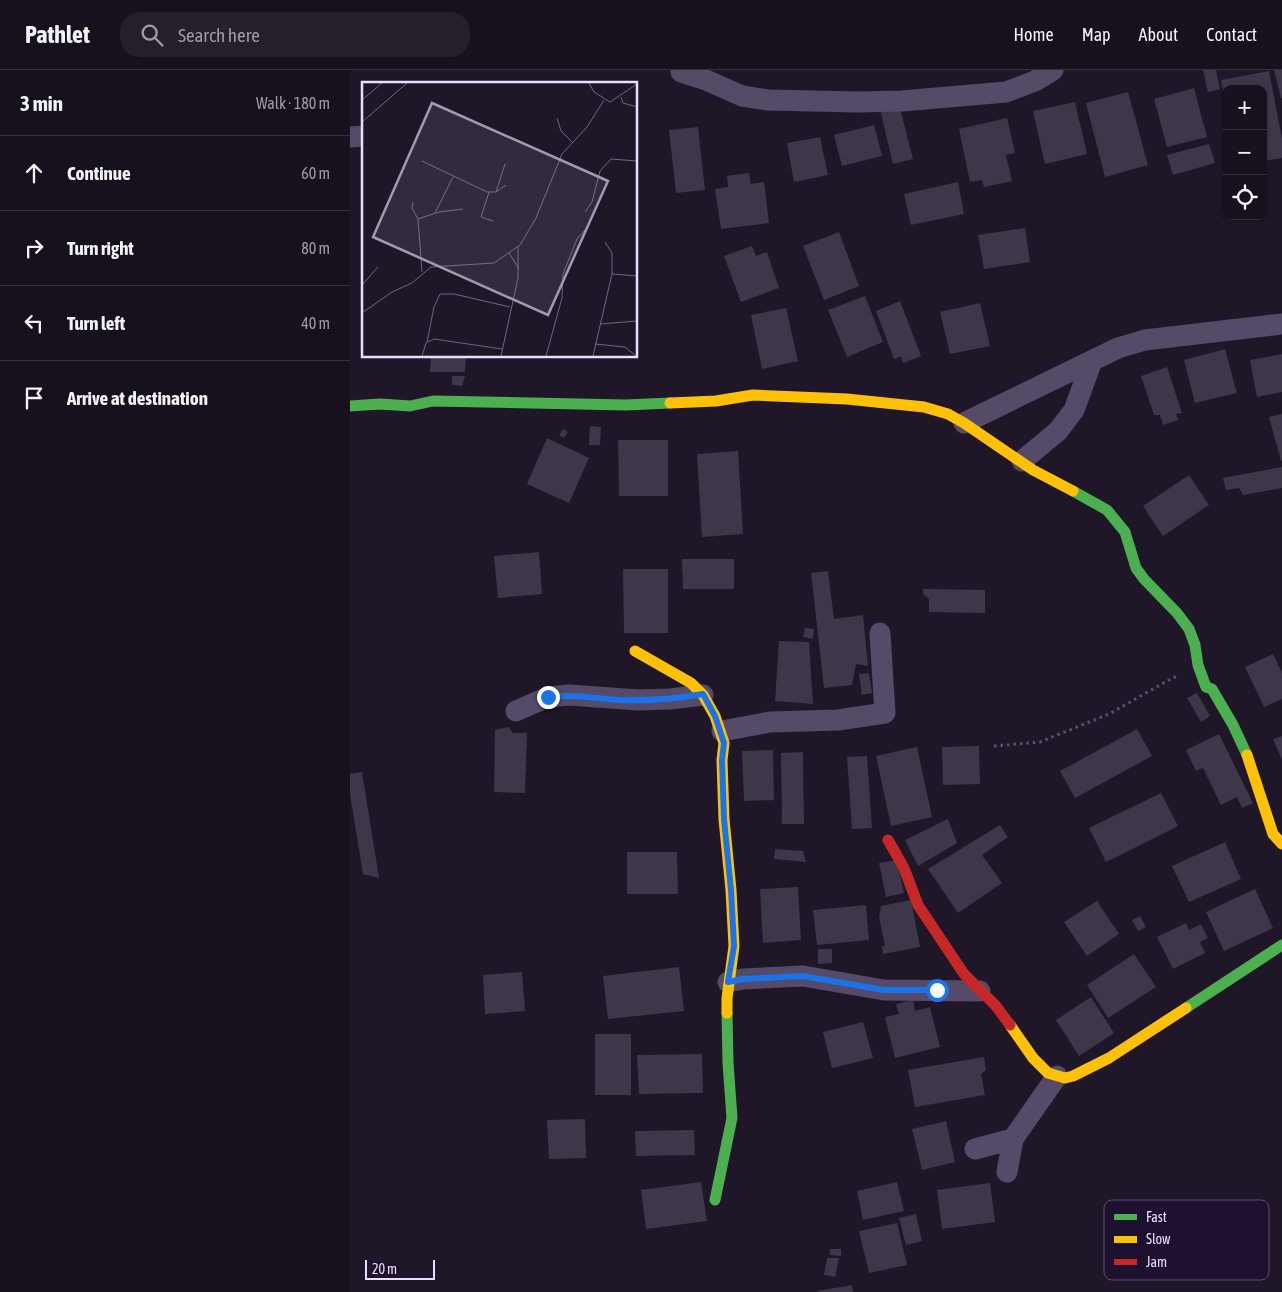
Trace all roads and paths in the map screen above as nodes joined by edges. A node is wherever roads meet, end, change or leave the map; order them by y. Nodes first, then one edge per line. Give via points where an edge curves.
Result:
1 (1053, 70) edge
2 (681, 72) dead end
3 (1282, 324) edge
4 (1092, 361) junction
5 (350, 406) edge
6 (964, 423) junction
7 (1022, 461) junction
8 (880, 633) dead end
9 (635, 651) dead end
10 (1206, 687) junction
11 (703, 694) junction
12 (516, 711) dead end
13 (722, 731) junction
14 (994, 746) dead end
15 (888, 840) dead end
16 (1282, 844) edge
17 (1282, 945) edge
18 (728, 982) junction
19 (980, 990) junction
20 (1057, 1076) junction
21 (1014, 1138) junction
22 (975, 1149) dead end
23 (1007, 1172) dead end
24 (715, 1200) dead end

1 - 2 street via 1036,82 1006,92 858,102 768,100 742,96
3 - 4 street via 1146,340 1118,348
4 - 6 street
4 - 7 street via 1074,410 1058,431
5 - 6 street via 410,406 433,401 636,405 716,401 753,395 847,398 924,407
6 - 7 street
7 - 10 street via 1107,510 1117,521 1125,532 1136,568 1144,580 1189,629
8 - 13 street via 885,713 838,720 770,722
9 - 11 street via 691,683
10 - 14 path via 1174,677 1109,714 1040,742
10 - 16 street via 1212,689 1233,725 1247,754 1273,834
11 - 12 street via 670,700 569,695 548,697
11 - 13 street
13 - 18 street via 724,819 734,946
15 - 19 street via 904,868 918,905 964,974
17 - 20 street via 1109,1058 1072,1076
18 - 19 street via 803,976 884,990
18 - 24 street via 732,1118
19 - 20 street via 996,1006 1033,1058 1048,1073
20 - 21 street
21 - 22 street
21 - 23 street

